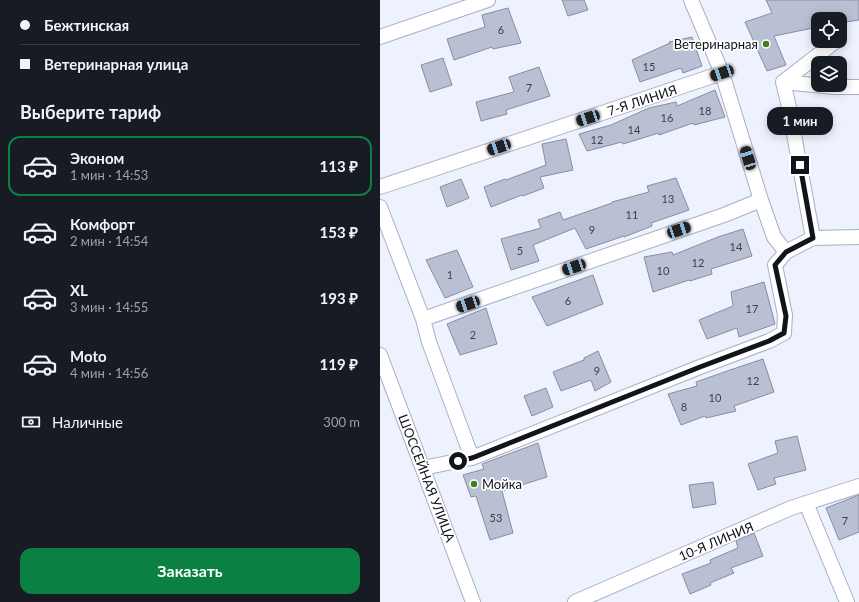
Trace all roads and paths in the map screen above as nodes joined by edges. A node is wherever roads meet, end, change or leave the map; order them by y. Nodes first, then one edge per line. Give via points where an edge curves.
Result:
1 (488, 0) edge
2 (691, 0) edge
3 (380, 37) edge
4 (827, 48) edge
5 (722, 73) junction
6 (783, 82) junction
7 (859, 87) edge
8 (380, 187) edge
9 (761, 200) junction
10 (380, 207) edge
11 (859, 236) edge
12 (813, 238) junction
13 (786, 252) junction
14 (423, 319) junction
15 (380, 355) edge
16 (472, 458) junction
17 (422, 468) junction
18 (859, 486) edge
19 (806, 503) junction
20 (473, 602) edge
21 (575, 602) edge
22 (847, 602) edge

1 - 3 street
2 - 5 street
4 - 6 street
5 - 8 street, 7-Я ЛИНИЯ
5 - 9 street
6 - 7 street
6 - 12 street
9 - 13 street via 774,238
9 - 14 street
10 - 14 street
11 - 12 street
12 - 13 street
13 - 16 street via 775,265 786,316 784,333
14 - 16 street
15 - 17 street, ШОССЕЙНАЯ УЛИЦА
16 - 17 street
17 - 20 street, ШОССЕЙНАЯ УЛИЦА
18 - 19 street, 10-Я ЛИНИЯ
19 - 21 street, 10-Я ЛИНИЯ
19 - 22 street

